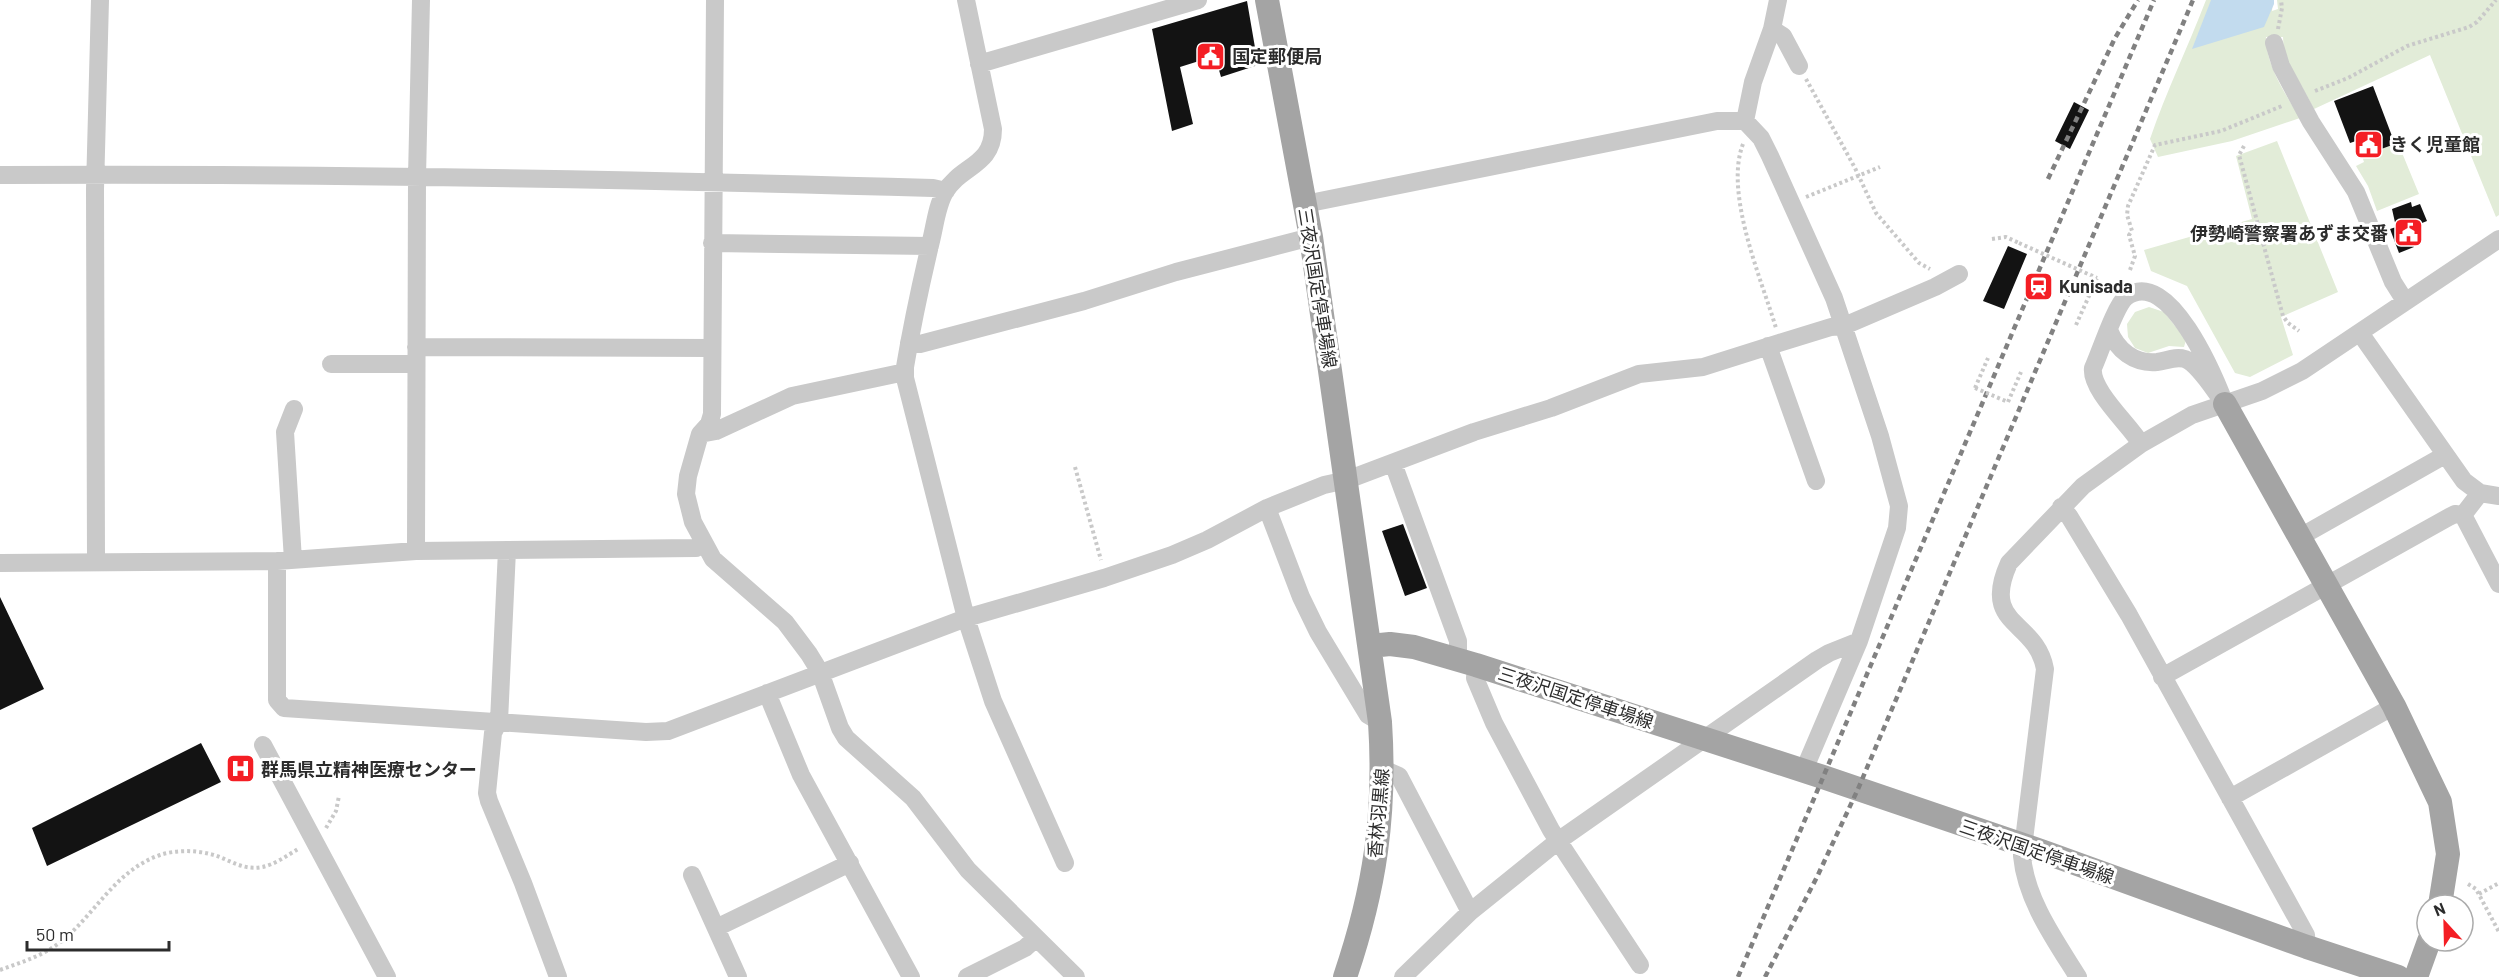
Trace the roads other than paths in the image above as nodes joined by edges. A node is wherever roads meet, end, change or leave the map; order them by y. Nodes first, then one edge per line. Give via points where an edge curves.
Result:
1 (100, 0) edge
2 (421, 0) edge
3 (715, 0) edge
4 (966, 0) edge
5 (1198, 0) edge
6 (1267, 0) edge
7 (1778, 0) edge
8 (1772, 29) junction
9 (2274, 43) road end
10 (979, 64) junction
11 (1798, 66) road end
12 (1749, 125) junction
13 (0, 175) edge
14 (96, 175) junction
15 (417, 177) junction
16 (713, 181) junction
17 (946, 191) junction
18 (1305, 204) junction
19 (1311, 237) junction
20 (2499, 239) edge
21 (712, 243) junction
22 (930, 246) junction
23 (1959, 274) dead end
24 (2405, 301) junction
25 (1844, 326) junction
26 (2109, 330) junction
27 (2360, 333) junction
28 (909, 343) junction
29 (1774, 344) junction
30 (712, 348) junction
31 (416, 356) junction
32 (331, 364) dead end
33 (905, 372) junction
34 (2225, 404) junction
35 (294, 409) dead end
36 (700, 434) junction
37 (2142, 444) junction
38 (2445, 455) junction
39 (1393, 463) junction
40 (1347, 480) junction
41 (1816, 481) dead end
42 (2480, 493) junction
43 (2499, 496) edge
44 (2061, 507) junction
45 (1267, 508) junction
46 (2463, 515) junction
47 (2300, 537) junction
48 (704, 543) junction
49 (507, 550) junction
50 (416, 551) junction
51 (285, 560) junction
52 (96, 561) junction
53 (0, 563) edge
54 (2499, 584) edge
55 (2325, 586) junction
56 (966, 618) junction
57 (1859, 641) junction
58 (1370, 646) junction
59 (1467, 662) junction
60 (819, 672) junction
61 (2162, 677) junction
62 (767, 693) junction
63 (2394, 706) junction
64 (499, 722) junction
65 (1380, 722) junction
66 (1704, 739) junction
67 (263, 745) dead end
68 (1383, 770) junction
69 (1804, 770) junction
70 (2230, 798) junction
71 (1558, 841) junction
72 (2023, 846) junction
73 (849, 862) junction
74 (1065, 863) dead end
75 (692, 875) dead end
76 (2442, 893) edge
77 (1470, 912) junction
78 (716, 928) junction
79 (1035, 939) junction
80 (2307, 947) junction
81 (2425, 953) edge
82 (1640, 965) dead end
83 (387, 977) edge
84 (558, 977) edge
85 (738, 977) edge
86 (911, 977) edge
87 (967, 977) edge
88 (1076, 977) edge
89 (1345, 977) edge
90 (1403, 977) edge
91 (2078, 977) edge
92 (2398, 977) edge
93 (2416, 977) edge

1 - 14 street
2 - 15 street
3 - 16 street
4 - 10 street
5 - 10 street
6 - 18 main road, 三夜沢国定停車場線
7 - 8 street
8 - 11 street via 1783,36
8 - 12 street via 1758,64
9 - 24 street via 2298,99 2356,192 2393,282
10 - 17 street via 993,129 992,146
12 - 18 street via 1717,121
12 - 25 street via 1770,156
13 - 14 street
14 - 15 street
14 - 52 street
15 - 16 street
15 - 31 street
16 - 17 street
16 - 21 street
17 - 22 street
18 - 19 main road, 三夜沢国定停車場線
19 - 28 street via 1176,272 1084,302 920,344
19 - 40 main road, 三夜沢国定停車場線
20 - 24 street
21 - 22 street
21 - 30 street
22 - 28 street
23 - 25 street
24 - 27 street
25 - 29 street
25 - 57 street via 1899,506 1897,528
26 - 34 street via 2119,348 2136,359 2188,360
26 - 34 street via 2127,296 2141,292 2158,297 2176,312 2197,343
26 - 37 street via 2093,376
27 - 34 street via 2294,375
27 - 38 street
28 - 33 street
29 - 39 street via 1703,367 1639,374
29 - 41 street
30 - 31 street
30 - 36 street via 712,414
31 - 32 street
31 - 50 street
33 - 36 street via 792,396 716,431
33 - 56 street
34 - 37 street via 2192,415
34 - 47 main road
35 - 51 street via 285,432
36 - 48 street via 686,494 693,522
37 - 44 street via 2083,486
38 - 42 street via 2464,481
38 - 47 street
39 - 40 street
39 - 59 street
40 - 45 street
40 - 58 main road, 三夜沢国定停車場線
42 - 43 street
42 - 46 street
44 - 61 street via 2129,615
44 - 72 street via 2009,563 2000,591 2004,611 2037,647 2045,669
45 - 56 street via 1172,555 1104,579
45 - 65 street via 1318,632 1368,715
46 - 54 street
46 - 55 street via 2449,516
47 - 55 main road
48 - 49 street via 696,548
48 - 60 street via 713,559 785,622
49 - 50 street
49 - 64 street
50 - 51 street
51 - 52 street
51 - 64 street via 277,700 284,708
52 - 53 street
55 - 61 street
55 - 63 main road
56 - 60 street
56 - 74 street via 993,700
57 - 66 street via 1829,653
57 - 69 street
58 - 59 main road, 三夜沢国定停車場線 via 1414,647
58 - 65 main road, 香林羽黒線
59 - 66 main road, 三夜沢国定停車場線
59 - 71 street via 1494,723
60 - 62 street
60 - 79 street via 846,738 913,798 968,870
61 - 70 street
62 - 64 street via 682,727 659,732
62 - 73 street via 801,775
63 - 70 street
63 - 76 main road via 2440,802 2448,854
64 - 84 street via 493,733 487,793
65 - 68 main road, 香林羽黒線
66 - 69 main road, 三夜沢国定停車場線
66 - 71 street
67 - 83 street
68 - 77 street via 1398,776
68 - 89 main road, 香林羽黒線 via 1376,856
69 - 72 main road, 三夜沢国定停車場線
70 - 80 street via 2306,935
71 - 77 street
71 - 82 street
72 - 80 main road, 三夜沢国定停車場線
72 - 91 street via 2023,872 2030,889
73 - 78 street
73 - 86 street
75 - 78 street
77 - 90 street
78 - 85 street
79 - 87 street
79 - 88 street
80 - 92 main road, 三夜沢国定停車場線
81 - 93 main road

